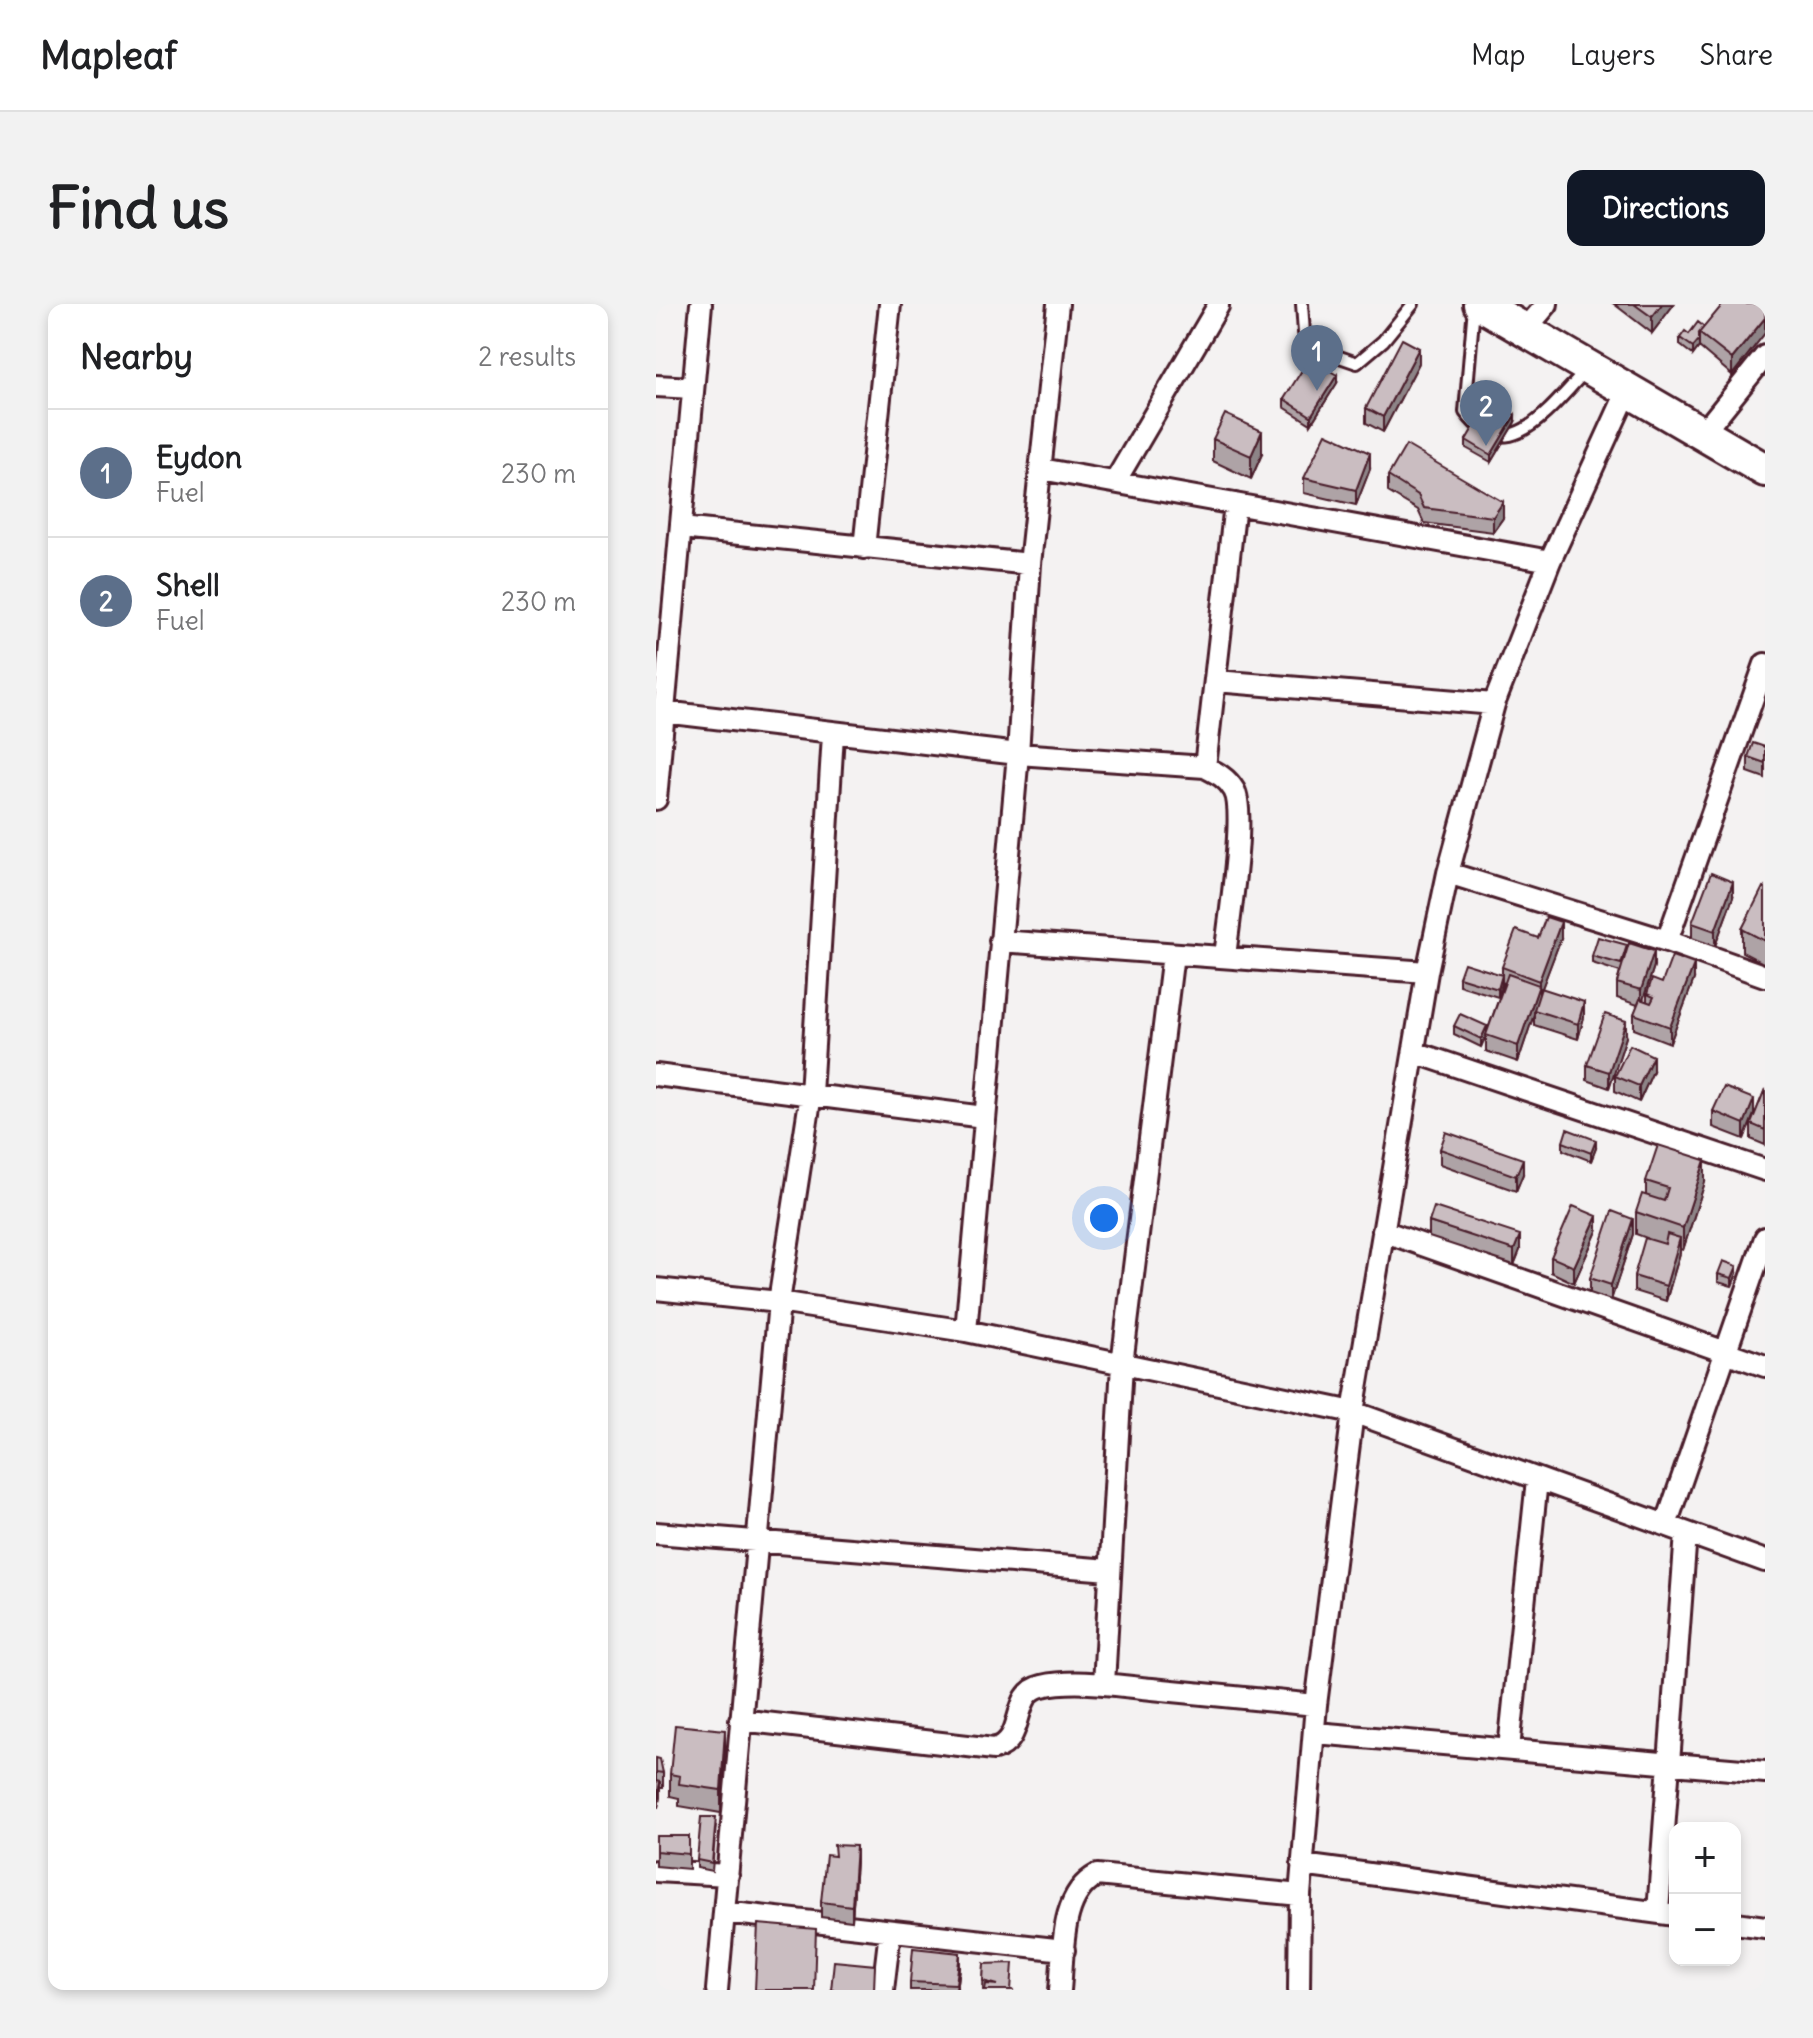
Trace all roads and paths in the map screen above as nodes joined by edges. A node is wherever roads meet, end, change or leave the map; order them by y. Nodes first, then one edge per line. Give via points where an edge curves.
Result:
1 (701, 304) edge
2 (890, 304) edge
3 (1058, 304) edge
4 (1302, 304) edge
5 (1413, 304) edge
6 (1477, 304) edge
7 (1547, 304) edge
8 (1218, 306) dead end
9 (1525, 330) junction
10 (1765, 356) edge
11 (1589, 368) junction
12 (656, 386) edge
13 (693, 388) junction
14 (1628, 390) junction
15 (1703, 433) junction
16 (1041, 469) junction
17 (1765, 470) edge
18 (1116, 480) junction
19 (1235, 504) junction
20 (681, 528) junction
21 (864, 548) junction
22 (1550, 561) junction
23 (1030, 564) junction
24 (666, 581) edge
25 (1765, 664) edge
26 (1216, 681) junction
27 (1494, 704) junction
28 (664, 712) junction
29 (833, 734) junction
30 (1018, 754) junction
31 (658, 766) edge
32 (1205, 767) junction
33 (656, 799) edge
34 (1448, 873) junction
35 (1000, 941) junction
36 (1667, 941) junction
37 (1173, 954) junction
38 (1225, 957) junction
39 (1427, 972) junction
40 (1765, 976) edge
41 (1414, 1052) junction
42 (656, 1075) edge
43 (811, 1094) junction
44 (984, 1117) junction
45 (1765, 1170) edge
46 (1383, 1231) junction
47 (1765, 1238) edge
48 (656, 1289) edge
49 (779, 1302) junction
50 (966, 1331) junction
51 (1726, 1352) junction
52 (1122, 1364) junction
53 (1765, 1366) edge
54 (1353, 1412) junction
55 (1537, 1480) junction
56 (1666, 1525) junction
57 (656, 1533) edge
58 (1686, 1533) junction
59 (757, 1541) junction
60 (1765, 1561) edge
61 (1109, 1570) junction
62 (1104, 1684) junction
63 (1316, 1705) junction
64 (740, 1720) junction
65 (1316, 1733) junction
66 (1509, 1749) junction
67 (1669, 1763) junction
68 (1765, 1772) edge
69 (1302, 1865) junction
70 (656, 1871) edge
71 (728, 1875) junction
72 (1300, 1895) junction
73 (724, 1912) junction
74 (1667, 1914) edge
75 (1741, 1924) edge
76 (1765, 1927) edge
77 (890, 1931) junction
78 (1064, 1950) junction
79 (717, 1990) edge
80 (883, 1990) edge
81 (1060, 1990) edge
82 (1299, 1990) edge

1 - 13 street
2 - 21 street
3 - 16 street
4 - 5 lane via 1304,333 1328,353 1357,363
6 - 9 highway
6 - 11 lane via 1465,412 1475,426 1510,438 1524,433
7 - 9 street
8 - 18 street
9 - 11 highway
10 - 15 street
11 - 14 highway
12 - 13 street
13 - 20 street
14 - 15 highway
14 - 22 street
15 - 17 highway
16 - 18 street
16 - 23 street
18 - 19 street
19 - 22 street
19 - 26 street
20 - 21 street
20 - 24 street
21 - 23 street
22 - 27 street
23 - 30 street
24 - 28 street
25 - 36 street
26 - 27 street
26 - 32 street
27 - 34 street
28 - 29 street
28 - 31 street
29 - 30 street
29 - 43 street
30 - 32 street
30 - 35 street
31 - 33 street
32 - 38 street via 1224,776 1236,792 1239,816
34 - 36 street
34 - 39 street
35 - 37 street
35 - 44 street
36 - 40 street
37 - 38 street
37 - 52 street
38 - 39 street
39 - 41 street
41 - 45 street
41 - 46 street
42 - 43 street
43 - 44 street
43 - 49 street
44 - 50 street
46 - 51 street
46 - 54 street
47 - 51 street
48 - 49 street
49 - 50 street
49 - 59 street
50 - 52 street
51 - 53 street
51 - 56 street
52 - 54 street
52 - 61 street
54 - 55 street
54 - 63 street
55 - 56 street
55 - 66 street
56 - 58 street
57 - 59 street
58 - 60 street
58 - 67 street
59 - 61 street
59 - 64 street
61 - 62 street
62 - 63 street
62 - 64 street via 1033,1689 1025,1698 1013,1738 994,1749
63 - 65 street
64 - 71 street
65 - 66 street
65 - 69 street
66 - 67 street
67 - 68 street
67 - 74 street
69 - 72 street
69 - 74 street
70 - 71 street
71 - 73 street
72 - 78 street via 1097,1875 1081,1883 1072,1898
72 - 82 street
73 - 77 street
73 - 79 street
75 - 76 street
77 - 78 street
77 - 80 street
78 - 81 street

